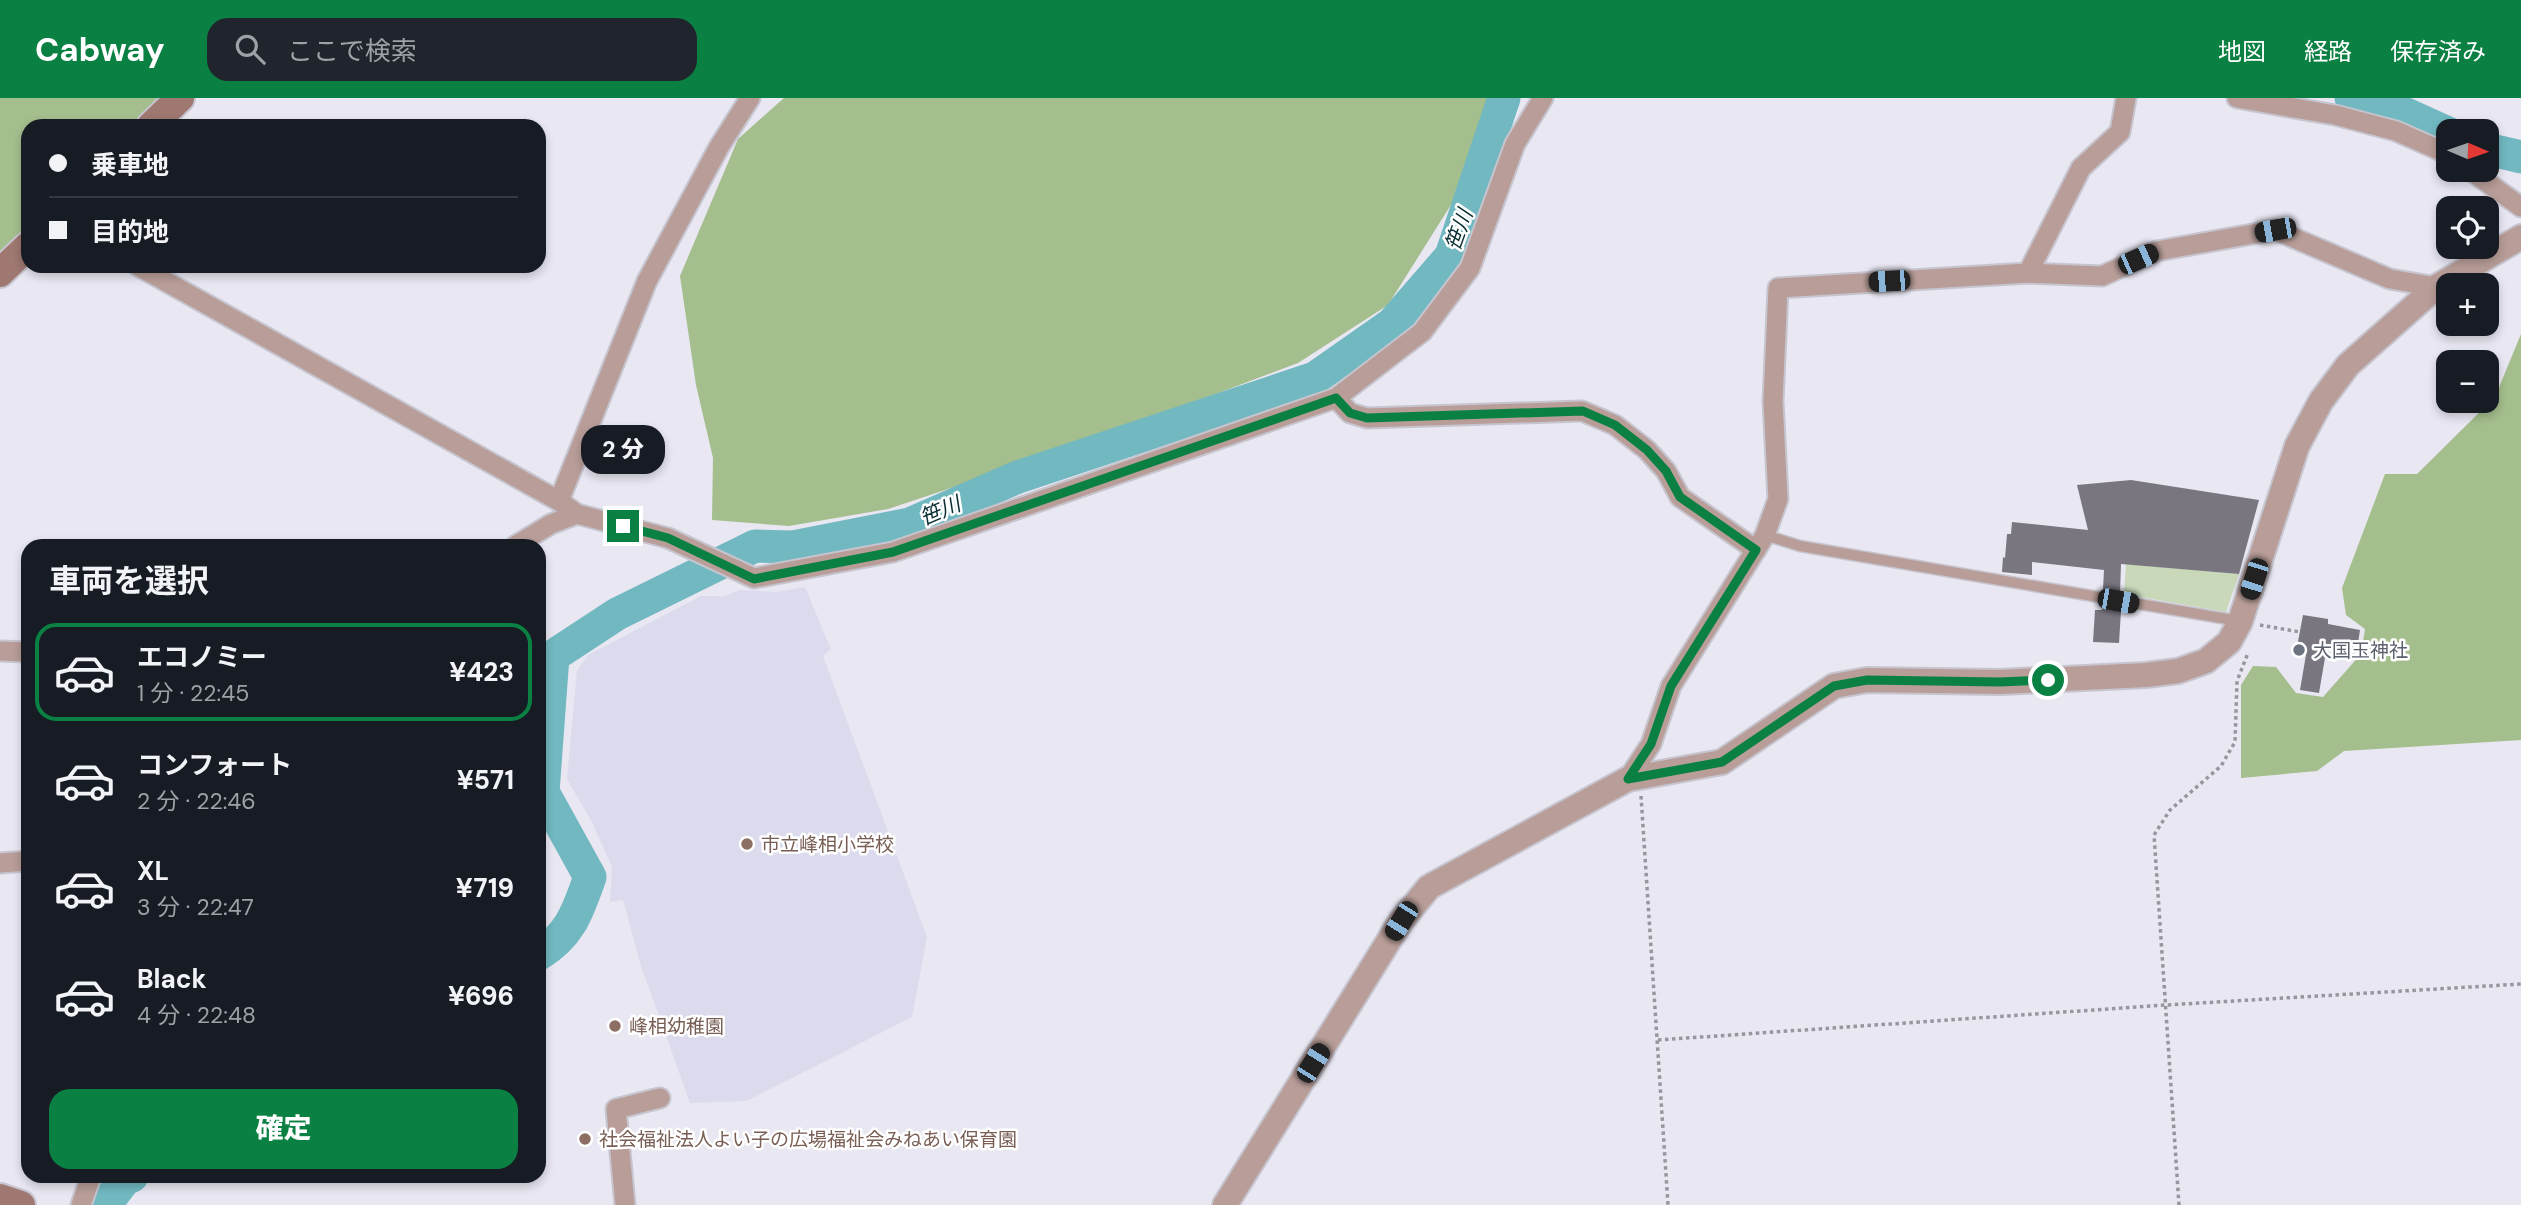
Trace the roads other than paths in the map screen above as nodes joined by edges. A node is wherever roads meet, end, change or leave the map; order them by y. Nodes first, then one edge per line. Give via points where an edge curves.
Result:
1 (180, 98) edge
2 (750, 98) edge
3 (1543, 98) edge
4 (2126, 98) edge
5 (2236, 98) edge
6 (158, 119) edge
7 (2436, 149) edge
8 (2487, 182) edge
9 (2521, 207) edge
10 (2521, 237) edge
11 (21, 253) edge
12 (0, 273) edge
13 (151, 273) edge
14 (2028, 273) junction
15 (2460, 273) edge
16 (2436, 287) joint
17 (1336, 398) junction
18 (559, 501) junction
19 (577, 514) junction
20 (526, 539) edge
21 (1760, 543) junction
22 (2252, 628) junction
23 (0, 651) edge
24 (21, 652) edge
25 (1634, 778) junction
26 (21, 862) edge
27 (0, 863) edge
28 (660, 1098) dead end
29 (88, 1183) edge
30 (0, 1198) edge
31 (21, 1205) edge
32 (80, 1205) edge
33 (625, 1205) edge
34 (1225, 1205) edge

1 - 6 main road
2 - 18 street via 647,281
3 - 17 street via 1515,144 1470,268 1422,332
4 - 14 street via 2120,132 2081,168
5 - 7 street via 2335,115 2396,131
8 - 9 street
10 - 15 street
11 - 12 main road
13 - 18 street
14 - 16 street via 2102,275 2157,251 2275,230 2390,279
14 - 21 street via 1778,288 1773,401 1778,499
16 - 22 street via 2348,365 2321,401 2297,446
17 - 19 street via 893,552 754,579 668,538
17 - 21 street via 1350,413 1367,418 1583,411 1615,425 1647,450 1680,497
18 - 19 street
19 - 20 street
21 - 22 lane via 1800,546
21 - 25 street via 1671,686
22 - 25 street via 2206,661 2178,671 2000,682 1867,680 1834,686 1722,762
23 - 24 street
25 - 34 street via 1429,887 1401,921
26 - 27 street
28 - 33 street via 616,1109
29 - 32 street
30 - 31 main road

